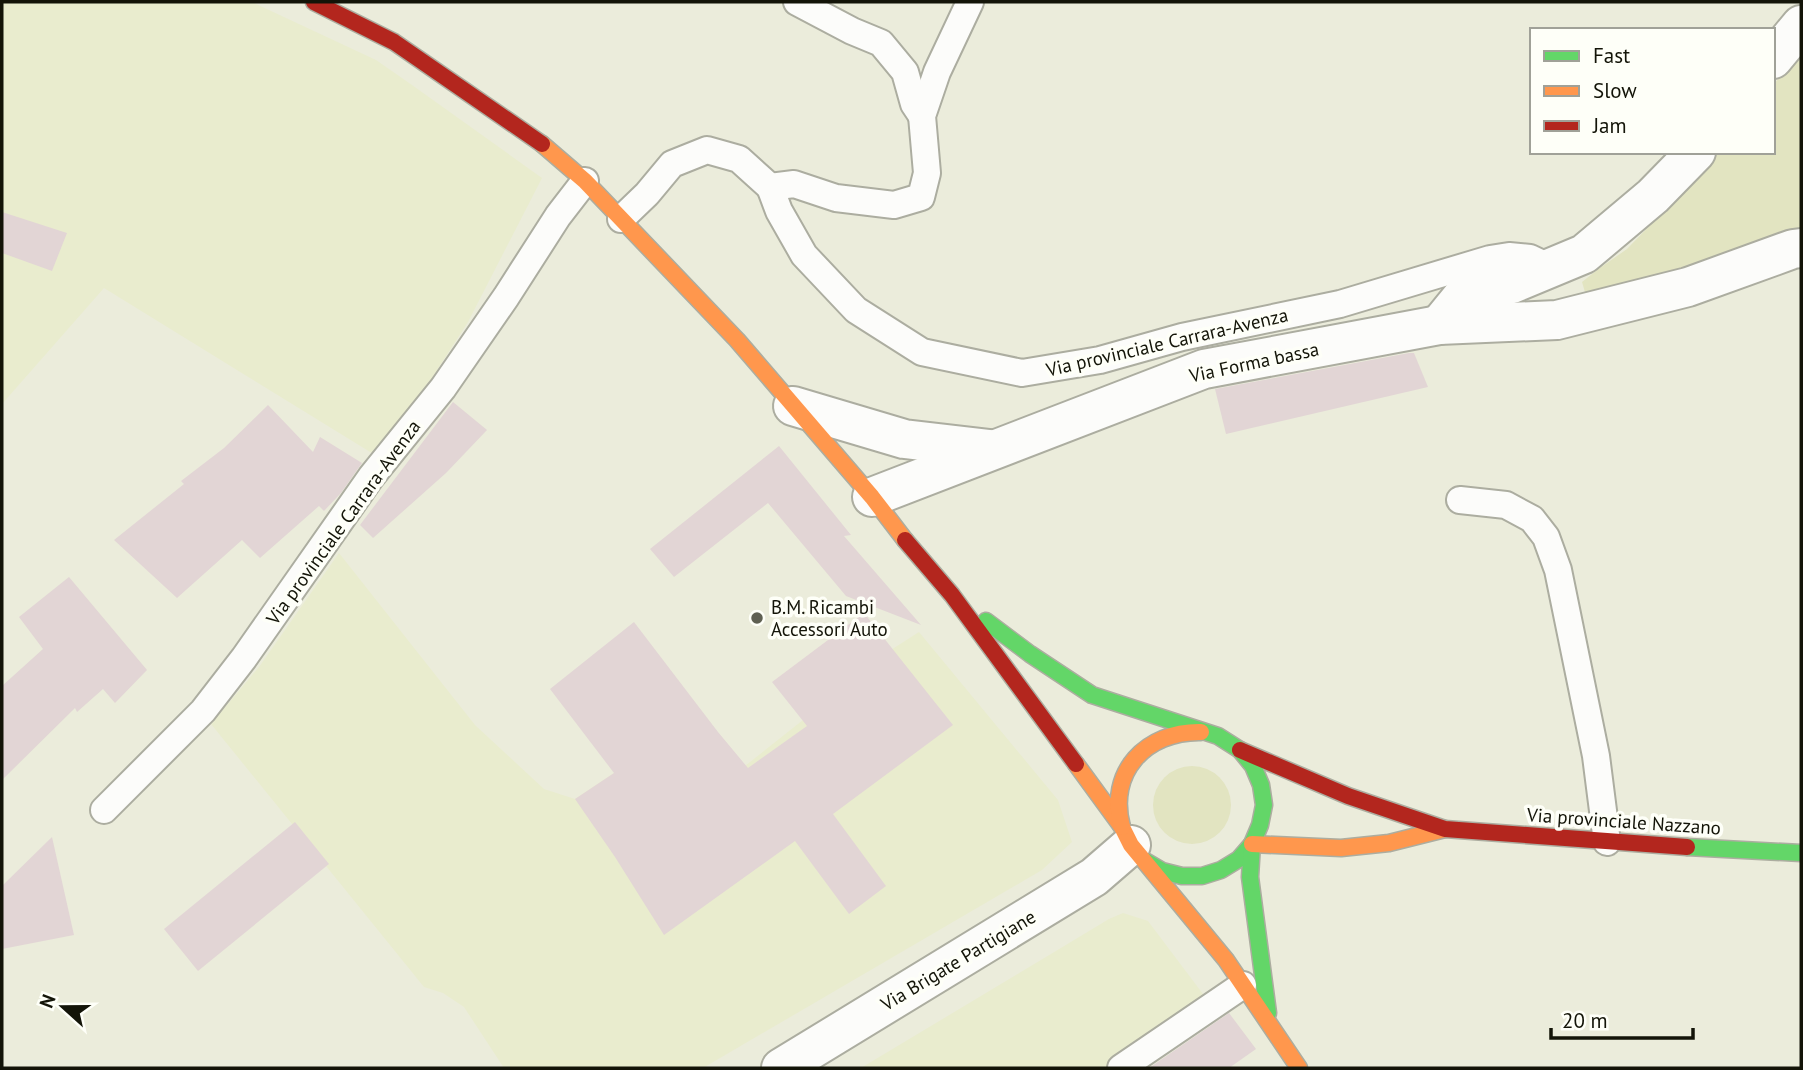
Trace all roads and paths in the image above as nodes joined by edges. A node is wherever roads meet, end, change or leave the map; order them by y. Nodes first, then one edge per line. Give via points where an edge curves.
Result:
1 (314, 2) edge
2 (797, 2) edge
3 (970, 2) edge
4 (1801, 24) edge
5 (1775, 56) edge
6 (922, 116) junction
7 (1694, 154) edge
8 (585, 181) junction
9 (770, 187) junction
10 (621, 219) junction
11 (1801, 248) edge
12 (1550, 268) junction
13 (1439, 325) junction
14 (793, 406) junction
15 (996, 450) junction
16 (872, 497) junction
17 (1460, 500) dead end
18 (952, 595) junction
19 (1218, 736) junction
20 (1240, 750) junction
21 (104, 810) dead end
22 (1445, 829) junction
23 (1607, 842) junction
24 (1133, 844) junction
25 (1252, 844) junction
26 (1801, 853) edge
27 (1243, 985) junction
28 (1269, 1022) junction
29 (781, 1068) edge
30 (1121, 1068) edge
31 (1299, 1068) edge

1 - 8 main road via 394,43 538,141
2 - 6 lane via 881,43 905,72
3 - 6 lane
4 - 5 street
6 - 9 lane via 927,173 921,197 894,205 836,198 794,184
7 - 12 street via 1584,254
8 - 10 main road
8 - 21 lane, Via provinciale Carrara-Avenza via 443,388 371,477 244,659 203,710
9 - 10 lane, Via provinciale Carrara-Avenza via 739,159 707,150 672,164
9 - 12 lane, Via provinciale Carrara-Avenza via 804,255 856,310 922,352 1022,373 1100,360 1182,337 1340,304 1490,259 1530,258
10 - 14 main road
11 - 13 street, Via Forma bassa via 1688,288 1557,320
12 - 13 street via 1461,298
13 - 15 street, Via Forma bassa via 1205,369
14 - 15 street, Via Forma bassa via 904,439
14 - 16 main road
15 - 16 street, Via Forma bassa
16 - 18 main road
17 - 23 lane via 1506,505 1532,519 1546,537 1558,570 1596,756
18 - 19 main road via 1092,695
18 - 24 main road
19 - 20 main road
19 - 24 main road via 1178,732 1158,739 1128,767 1118,807
20 - 22 main road, Via provinciale Nazzano via 1348,796
20 - 25 main road via 1254,766 1264,805
22 - 23 main road, Via provinciale Nazzano
22 - 25 main road, Via provinciale Nazzano via 1388,843 1341,848
23 - 26 main road, Via provinciale Nazzano
24 - 25 main road via 1162,871 1182,876 1221,870
24 - 27 main road
24 - 29 street, Via Brigate Partigiane via 1094,877
25 - 28 main road via 1250,877
27 - 28 main road
27 - 30 lane
28 - 31 main road

